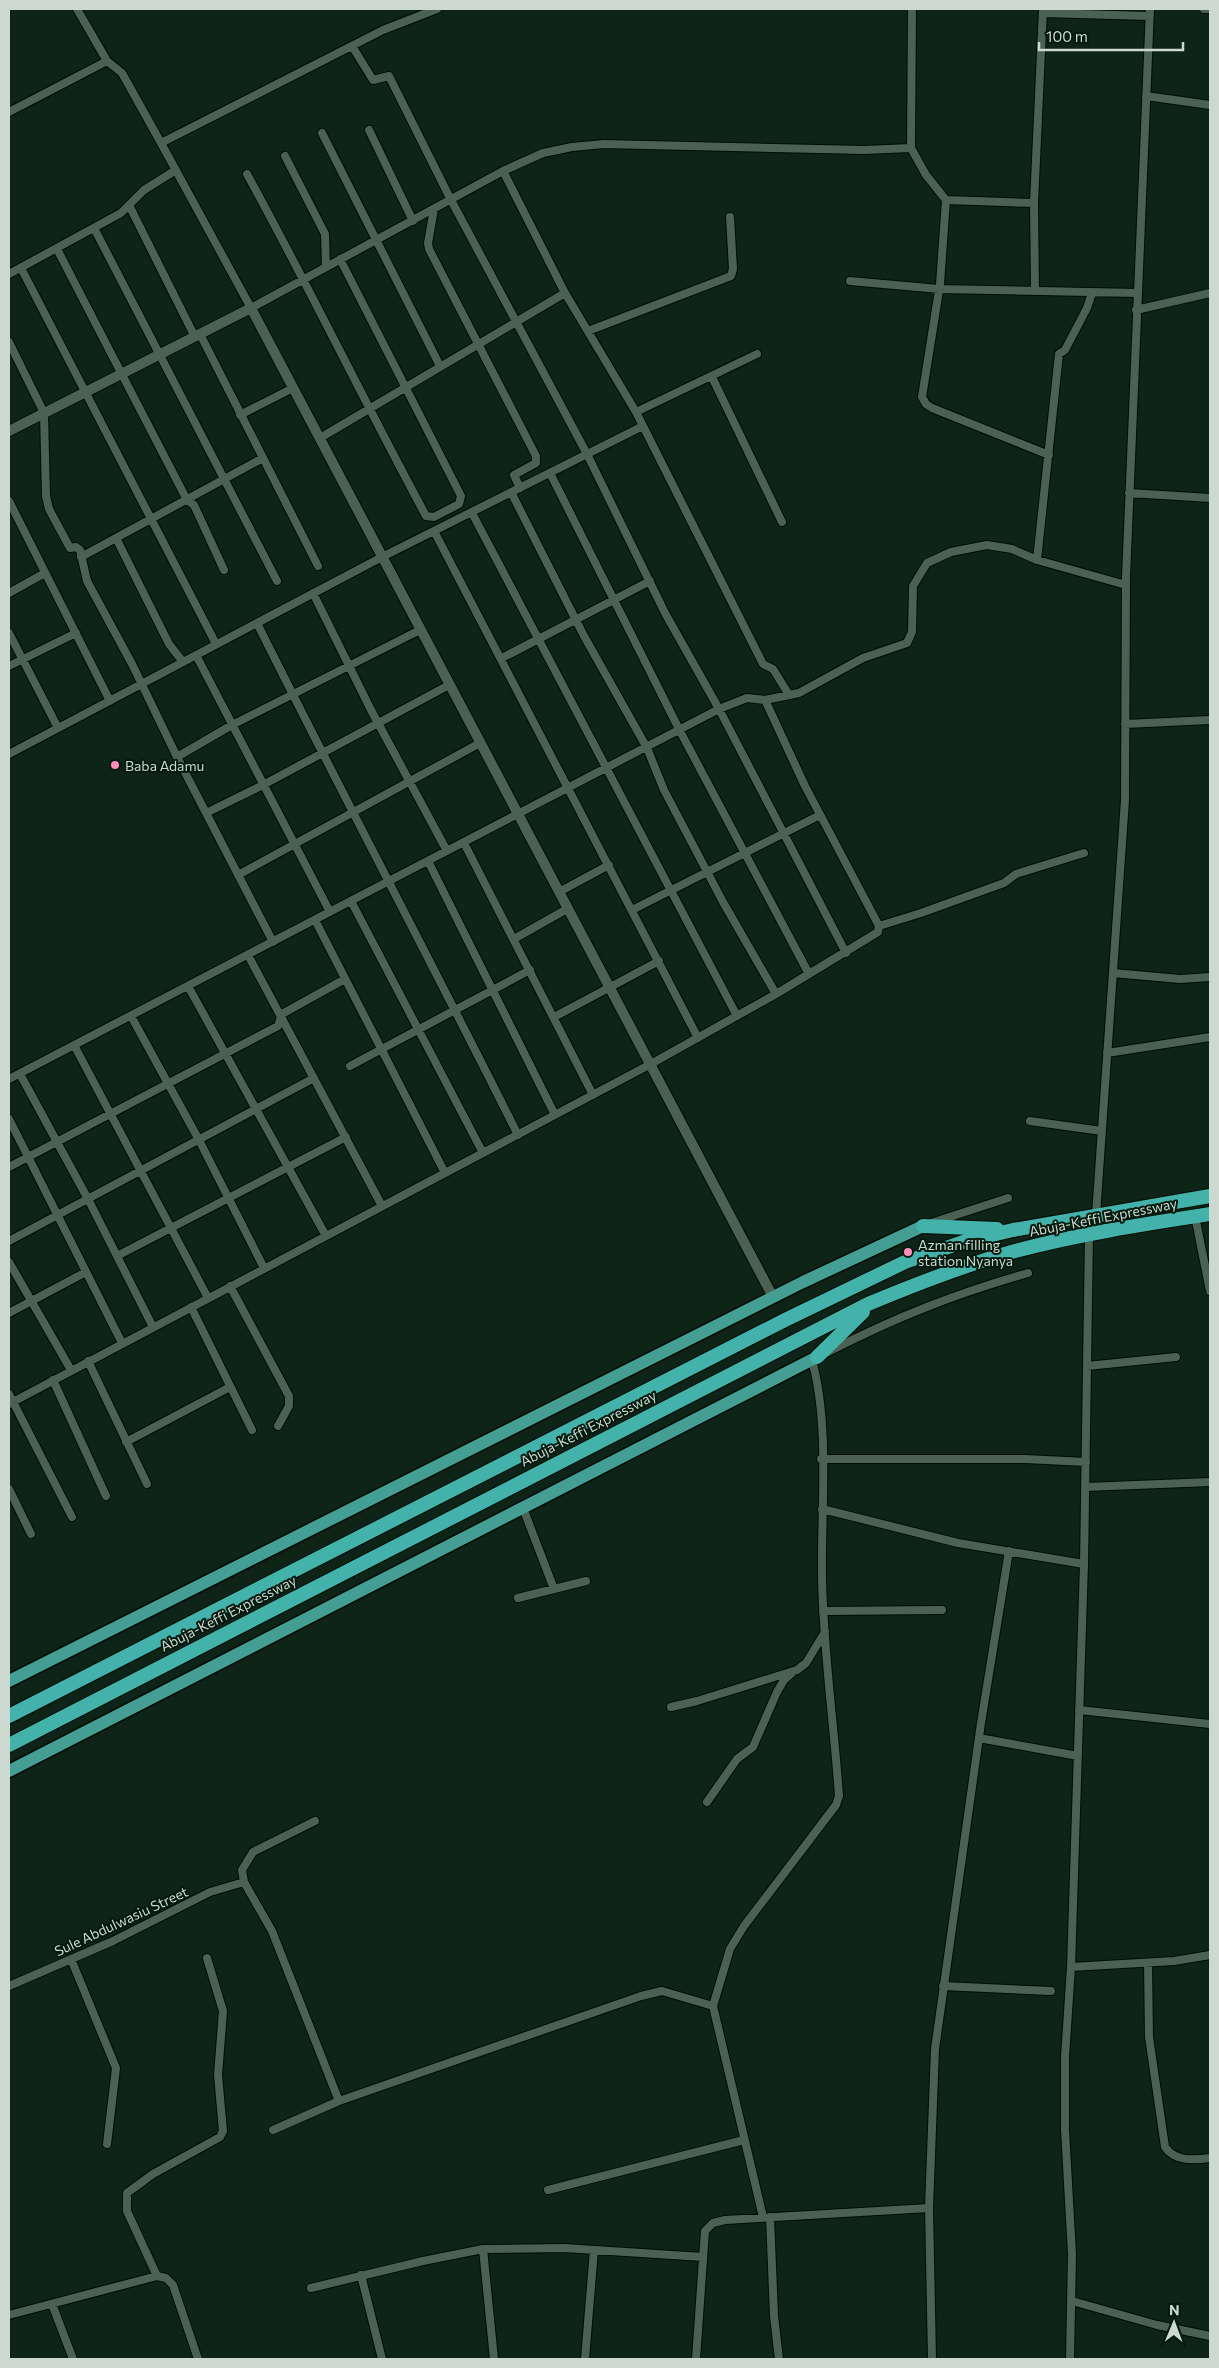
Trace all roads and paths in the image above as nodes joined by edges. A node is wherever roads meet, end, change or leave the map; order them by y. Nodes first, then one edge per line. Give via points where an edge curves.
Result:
1 (77, 9) edge
2 (437, 9) edge
3 (912, 9) edge
4 (1204, 9) edge
5 (1210, 9) edge
6 (1043, 11) edge
7 (1150, 12) edge
8 (352, 46) junction
9 (107, 61) junction
10 (1146, 96) junction
11 (1210, 105) edge
12 (9, 112) edge
13 (370, 130) dead end
14 (322, 133) dead end
15 (161, 143) junction
16 (911, 148) junction
17 (285, 156) dead end
18 (176, 170) junction
19 (503, 171) junction
20 (247, 174) dead end
21 (451, 200) junction
22 (946, 200) junction
23 (1034, 203) junction
24 (129, 204) junction
25 (434, 209) junction
26 (730, 217) dead end
27 (413, 221) junction
28 (94, 228) junction
29 (378, 239) junction
30 (57, 248) junction
31 (340, 259) junction
32 (326, 267) junction
33 (21, 268) junction
34 (9, 274) edge
35 (304, 279) junction
36 (850, 281) dead end
37 (939, 289) junction
38 (1035, 290) junction
39 (565, 292) junction
40 (1210, 292) edge
41 (1092, 293) junction
42 (1137, 293) junction
43 (251, 308) junction
44 (1136, 310) junction
45 (516, 321) junction
46 (588, 331) junction
47 (197, 336) junction
48 (9, 342) edge
49 (479, 342) junction
50 (757, 354) dead end
51 (159, 355) junction
52 (440, 366) junction
53 (123, 373) junction
54 (712, 377) junction
55 (405, 387) junction
56 (293, 388) junction
57 (84, 393) junction
58 (368, 409) junction
59 (636, 412) junction
60 (44, 413) junction
61 (240, 414) junction
62 (643, 426) junction
63 (9, 431) edge
64 (320, 438) junction
65 (587, 454) junction
66 (1049, 455) junction
67 (263, 458) junction
68 (550, 472) junction
69 (226, 479) junction
70 (520, 488) junction
71 (511, 492) junction
72 (1129, 493) junction
73 (1210, 498) edge
74 (187, 500) junction
75 (9, 501) edge
76 (472, 513) junction
77 (12, 517) edge
78 (150, 518) junction
79 (782, 522) dead end
80 (434, 531) junction
81 (116, 538) junction
82 (81, 557) junction
83 (382, 557) junction
84 (1037, 560) junction
85 (318, 566) dead end
86 (224, 570) dead end
87 (45, 573) junction
88 (277, 581) dead end
89 (650, 581) junction
90 (1126, 585) junction
91 (9, 593) edge
92 (313, 593) junction
93 (614, 600) junction
94 (576, 620) junction
95 (257, 622) junction
96 (420, 630) junction
97 (9, 633) edge
98 (76, 633) junction
99 (540, 640) junction
100 (216, 644) junction
101 (196, 655) junction
102 (502, 658) junction
103 (23, 659) junction
104 (183, 662) junction
105 (9, 666) edge
106 (349, 666) junction
107 (141, 684) junction
108 (449, 684) junction
109 (292, 694) junction
110 (789, 695) junction
111 (765, 700) junction
112 (110, 701) junction
113 (719, 710) junction
114 (1210, 720) edge
115 (378, 723) junction
116 (1125, 724) junction
117 (232, 725) junction
118 (58, 728) junction
119 (680, 731) junction
120 (480, 743) junction
121 (647, 748) junction
122 (321, 753) junction
123 (9, 754) edge
124 (177, 757) junction
125 (606, 770) junction
126 (410, 781) junction
127 (263, 785) junction
128 (569, 788) junction
129 (206, 813) junction
130 (352, 813) junction
131 (518, 814) junction
132 (820, 815) junction
133 (784, 834) junction
134 (294, 843) junction
135 (464, 843) junction
136 (447, 851) junction
137 (1084, 852) dead end
138 (745, 854) junction
139 (428, 861) junction
140 (609, 865) junction
141 (708, 872) junction
142 (238, 875) junction
143 (390, 881) junction
144 (669, 891) junction
145 (559, 892) junction
146 (352, 901) junction
147 (567, 908) junction
148 (632, 910) junction
149 (330, 912) junction
150 (315, 920) junction
151 (879, 926) junction
152 (514, 939) junction
153 (273, 942) junction
154 (846, 953) junction
155 (248, 955) junction
156 (658, 961) junction
157 (530, 970) junction
158 (1113, 973) junction
159 (809, 974) junction
160 (1210, 977) edge
161 (345, 979) junction
162 (188, 986) junction
163 (609, 988) junction
164 (493, 990) junction
165 (776, 994) junction
166 (454, 1009) junction
167 (282, 1014) junction
168 (131, 1016) junction
169 (737, 1016) junction
170 (554, 1017) junction
171 (418, 1029) junction
172 (1210, 1037) edge
173 (698, 1038) junction
174 (74, 1045) junction
175 (380, 1048) junction
176 (1107, 1053) junction
177 (225, 1054) junction
178 (649, 1065) junction
179 (350, 1066) dead end
180 (20, 1074) junction
181 (314, 1078) junction
182 (9, 1079) edge
183 (169, 1085) junction
184 (594, 1095) junction
185 (256, 1109) junction
186 (111, 1115) junction
187 (555, 1115) junction
188 (9, 1119) edge
189 (1030, 1121) dead end
190 (1102, 1132) junction
191 (518, 1135) junction
192 (346, 1138) junction
193 (199, 1140) junction
194 (57, 1143) junction
195 (483, 1153) junction
196 (27, 1158) junction
197 (288, 1166) junction
198 (9, 1167) edge
199 (140, 1171) junction
200 (444, 1173) junction
201 (1210, 1196) edge
202 (228, 1198) junction
203 (1008, 1198) dead end
204 (88, 1199) junction
205 (382, 1206) junction
206 (1210, 1214) edge
207 (58, 1215) junction
208 (1096, 1215) junction
209 (1195, 1216) junction
210 (924, 1226) junction
211 (172, 1229) junction
212 (1013, 1230) junction
213 (1089, 1235) junction
214 (326, 1236) junction
215 (9, 1241) edge
216 (117, 1256) junction
217 (9, 1262) edge
218 (264, 1268) junction
219 (86, 1272) junction
220 (1028, 1273) dead end
221 (230, 1286) junction
222 (1210, 1291) edge
223 (773, 1297) junction
224 (208, 1298) junction
225 (880, 1299) junction
226 (32, 1301) junction
227 (191, 1307) junction
228 (9, 1313) edge
229 (153, 1327) junction
230 (122, 1343) junction
231 (1176, 1357) dead end
232 (815, 1359) junction
233 (88, 1361) junction
234 (1087, 1366) junction
235 (71, 1370) junction
236 (52, 1380) junction
237 (230, 1387) junction
238 (9, 1394) edge
239 (11, 1403) edge
240 (278, 1426) dead end
241 (252, 1430) dead end
242 (126, 1442) junction
243 (821, 1459) junction
244 (1086, 1462) junction
245 (1210, 1482) edge
246 (147, 1484) dead end
247 (1086, 1487) junction
248 (9, 1489) edge
249 (106, 1496) dead end
250 (523, 1508) junction
251 (822, 1509) junction
252 (72, 1517) dead end
253 (31, 1534) dead end
254 (1009, 1551) junction
255 (1084, 1564) junction
256 (586, 1581) dead end
257 (554, 1589) junction
258 (518, 1598) dead end
259 (942, 1610) dead end
260 (823, 1611) junction
261 (825, 1632) junction
262 (797, 1670) junction
263 (9, 1681) edge
264 (671, 1707) dead end
265 (1079, 1710) junction
266 (9, 1716) edge
267 (1210, 1724) edge
268 (978, 1738) junction
269 (9, 1745) edge
270 (1078, 1756) junction
271 (9, 1771) edge
272 (707, 1802) dead end
273 (315, 1821) dead end
274 (244, 1882) junction
275 (1210, 1955) edge
276 (207, 1958) dead end
277 (71, 1959) junction
278 (1148, 1963) junction
279 (1071, 1967) junction
280 (9, 1986) edge
281 (943, 1986) junction
282 (1051, 1991) dead end
283 (713, 2006) junction
284 (339, 2101) junction
285 (273, 2130) dead end
286 (744, 2140) junction
287 (107, 2144) dead end
288 (1210, 2158) edge
289 (548, 2190) dead end
290 (929, 2208) junction
291 (767, 2216) junction
292 (483, 2249) junction
293 (594, 2250) junction
294 (703, 2257) junction
295 (361, 2274) junction
296 (157, 2276) junction
297 (310, 2288) dead end
298 (1072, 2301) junction
299 (52, 2304) junction
300 (9, 2315) edge
301 (1210, 2336) edge
302 (73, 2359) edge
303 (198, 2359) edge
304 (382, 2359) edge
305 (494, 2359) edge
306 (585, 2359) edge
307 (696, 2359) edge
308 (779, 2359) edge
309 (932, 2359) edge
310 (1070, 2359) edge

1 - 9 street
2 - 8 street
3 - 16 street
4 - 5 street
6 - 7 street
6 - 23 street
7 - 10 street
8 - 15 street
8 - 21 street via 373,80 389,76
9 - 12 street
9 - 15 street via 122,73
10 - 11 street
10 - 42 street
13 - 27 street
14 - 29 street
15 - 18 street
16 - 19 street via 864,150 604,144 543,153
16 - 22 street
17 - 32 street via 326,234
18 - 24 street via 144,190
18 - 43 street
19 - 21 street
19 - 39 street
20 - 35 street
21 - 25 street
21 - 45 street
22 - 23 street
22 - 37 street
23 - 38 street
24 - 28 street via 121,213
24 - 47 street
25 - 27 street
25 - 49 street via 429,249
26 - 46 street via 731,276
27 - 29 street
28 - 30 street
28 - 51 street
29 - 31 street
29 - 52 street
30 - 33 street
30 - 53 street
31 - 32 street
31 - 55 street
32 - 35 street
33 - 34 street
33 - 57 street
35 - 43 street
35 - 58 street
36 - 37 street
37 - 38 street
37 - 66 street via 922,397 926,404
38 - 41 street
39 - 45 street
39 - 46 street
40 - 44 street
41 - 42 street
41 - 66 street via 1065,350 1059,354
42 - 44 street
43 - 47 street
43 - 56 street
44 - 72 street
45 - 49 street
45 - 65 street
46 - 59 street
47 - 51 street
47 - 61 street
48 - 60 street
49 - 52 street
49 - 70 street via 536,456 536,463 514,475
50 - 54 street
51 - 53 street
51 - 69 street
52 - 55 street
53 - 57 street
53 - 74 street
54 - 59 street
54 - 79 street
55 - 58 street
55 - 58 street via 461,496 459,504 434,517 426,516
56 - 61 street
56 - 64 street
57 - 60 street
57 - 78 street
58 - 64 street
59 - 62 street
60 - 63 street
60 - 82 street via 49,509 70,548 80,550
61 - 67 street
62 - 65 street
62 - 110 street via 763,664 773,669
64 - 83 street
65 - 68 street
65 - 89 street
66 - 84 street
67 - 69 street
67 - 85 street
68 - 70 street
68 - 93 street
69 - 74 street
69 - 88 street
70 - 71 street
71 - 76 street
71 - 94 street
72 - 73 street
72 - 90 street
74 - 78 street
74 - 86 street via 194,505
75 - 77 street
76 - 80 street
76 - 99 street
77 - 87 street
78 - 81 street
78 - 100 street
80 - 83 street
80 - 102 street
81 - 82 street
81 - 104 street via 170,644
82 - 107 street via 87,581
83 - 92 street
83 - 96 street
84 - 90 street
84 - 110 street via 1012,549 988,545 951,552 927,563 913,586 912,632 907,643 863,658 799,693
87 - 91 street
87 - 98 street
89 - 93 street
89 - 113 street
90 - 116 street
92 - 95 street
92 - 106 street
93 - 94 street
93 - 119 street
94 - 99 street
94 - 121 street
95 - 100 street
95 - 109 street
96 - 106 street
96 - 108 street
97 - 103 street
98 - 103 street
98 - 112 street
99 - 102 street
99 - 125 street
100 - 101 street
101 - 104 street
101 - 117 street
102 - 128 street
103 - 105 street
103 - 118 street
104 - 107 street
106 - 109 street
106 - 115 street
107 - 112 street
107 - 124 street
108 - 115 street
108 - 120 street
109 - 117 street
109 - 122 street
110 - 111 street
111 - 113 street via 747,698
111 - 132 street
112 - 118 street
113 - 119 street
113 - 133 street
114 - 116 street
115 - 122 street
115 - 126 street
116 - 158 street via 1125,800
117 - 124 street
117 - 127 street
118 - 123 street
119 - 121 street
119 - 138 street
120 - 126 street
120 - 131 street
121 - 125 street
121 - 141 street via 664,790
122 - 127 street
122 - 130 street
124 - 129 street
125 - 128 street
125 - 144 street
126 - 130 street
126 - 136 street
127 - 129 street
127 - 134 street
128 - 131 street
128 - 140 street
129 - 142 street
130 - 134 street
130 - 143 street
131 - 135 street
131 - 145 street
132 - 133 street
132 - 151 street
133 - 138 street
133 - 154 street
134 - 142 street
134 - 149 street
135 - 136 street
135 - 152 street
136 - 139 street
137 - 151 street
138 - 141 street
138 - 159 street
139 - 143 street
139 - 164 street
140 - 145 street
140 - 148 street
141 - 144 street
141 - 165 street
142 - 153 street
143 - 146 street
143 - 166 street
144 - 148 street
144 - 169 street
145 - 147 street
146 - 149 street
146 - 171 street
147 - 152 street
147 - 163 street
148 - 156 street
149 - 150 street
150 - 153 street
150 - 161 street
151 - 154 street via 878,932
152 - 157 street
153 - 155 street
154 - 159 street
155 - 162 street
155 - 167 street
156 - 163 street
156 - 173 street
157 - 164 street
157 - 170 street
158 - 160 street via 1180,979
158 - 176 street
159 - 165 street
161 - 167 street
161 - 175 street
162 - 168 street
162 - 177 street
163 - 170 street
163 - 178 street
164 - 166 street
164 - 187 street
165 - 169 street
166 - 171 street
166 - 191 street
167 - 177 street via 278,1026
167 - 181 street
168 - 174 street
168 - 183 street
169 - 173 street
170 - 184 street
171 - 175 street
171 - 195 street
172 - 176 street
173 - 178 street
174 - 180 street
174 - 186 street
175 - 179 street
175 - 200 street
176 - 190 street
177 - 183 street
177 - 185 street
178 - 184 street
178 - 223 street
180 - 182 street
180 - 194 street
181 - 185 street
181 - 192 street
183 - 186 street
183 - 193 street
184 - 187 street
185 - 193 street
185 - 197 street
186 - 194 street
186 - 199 street
187 - 191 street
188 - 196 street
189 - 190 street
190 - 208 street
191 - 195 street
192 - 197 street
192 - 205 street
193 - 199 street
193 - 202 street
194 - 196 street
194 - 204 street
195 - 200 street
196 - 198 street
196 - 207 street
197 - 202 street
197 - 214 street
199 - 204 street
199 - 211 street
200 - 205 street
201 - 208 highway, Abuja-Keffi Expressway
202 - 211 street
202 - 218 street
203 - 210 street
204 - 207 street
204 - 216 street
205 - 214 street
206 - 209 highway, Abuja-Keffi Expressway
207 - 215 street
207 - 219 street
208 - 212 highway, Abuja-Keffi Expressway
209 - 213 highway, Abuja-Keffi Expressway
209 - 222 street
210 - 212 highway
210 - 223 main road via 850,1258
211 - 216 street
211 - 224 street
212 - 266 highway, Abuja-Keffi Expressway via 929,1253 859,1283
213 - 225 highway, Abuja-Keffi Expressway via 1016,1251 960,1268
213 - 234 street
214 - 218 street
216 - 229 street
217 - 226 street
218 - 221 street
219 - 226 street
219 - 230 street
220 - 232 street via 917,1309
221 - 224 street
221 - 240 street via 289,1396 289,1406
223 - 263 main road
224 - 227 street
225 - 232 highway via 855,1318
225 - 269 highway, Abuja-Keffi Expressway
226 - 228 street
226 - 235 street
227 - 229 street
227 - 237 street
229 - 230 street
230 - 233 street
231 - 234 street
232 - 243 street
232 - 250 main road
233 - 235 street
233 - 242 street
234 - 244 street
235 - 236 street
236 - 239 street
236 - 249 street
237 - 241 street
237 - 242 street
238 - 239 street
239 - 252 street
242 - 246 street
243 - 244 street
243 - 251 street
244 - 247 street
245 - 247 street
247 - 255 street
248 - 253 street
250 - 257 street
250 - 271 main road
251 - 254 street via 915,1533
251 - 260 street
254 - 255 street
254 - 268 street
255 - 265 street
256 - 257 street
257 - 258 street
259 - 260 street
260 - 261 street
261 - 262 street via 806,1663
261 - 283 street via 839,1796 836,1805 730,1949
262 - 264 street
262 - 272 street via 784,1680 753,1747 737,1759
265 - 267 street
265 - 270 street
268 - 270 street
268 - 281 street
270 - 279 street
273 - 274 street via 253,1852 242,1870
274 - 277 street, Sule Abdulwasiu Street via 210,1892
274 - 284 street via 272,1931
275 - 278 street
276 - 296 street via 223,2011 218,2075 222,2132 220,2137 153,2174 127,2193 127,2211
277 - 280 street, Sule Abdulwasiu Street
277 - 287 street via 116,2068
278 - 279 street
278 - 288 street via 1149,2036 1165,2147 1176,2157
279 - 298 street via 1065,2057 1065,2130
281 - 282 street
281 - 290 street via 935,2049
283 - 284 street via 662,1991 641,1996
283 - 286 street
284 - 285 street
286 - 289 street
286 - 291 street
290 - 291 street
290 - 309 street
291 - 294 street via 713,2223 705,2231
291 - 308 street
292 - 293 street
292 - 295 street
292 - 305 street
293 - 294 street
293 - 306 street
294 - 307 street
295 - 297 street
295 - 304 street
296 - 299 street
296 - 303 street via 166,2278 173,2285
298 - 301 street
298 - 310 street
299 - 300 street
299 - 302 street

